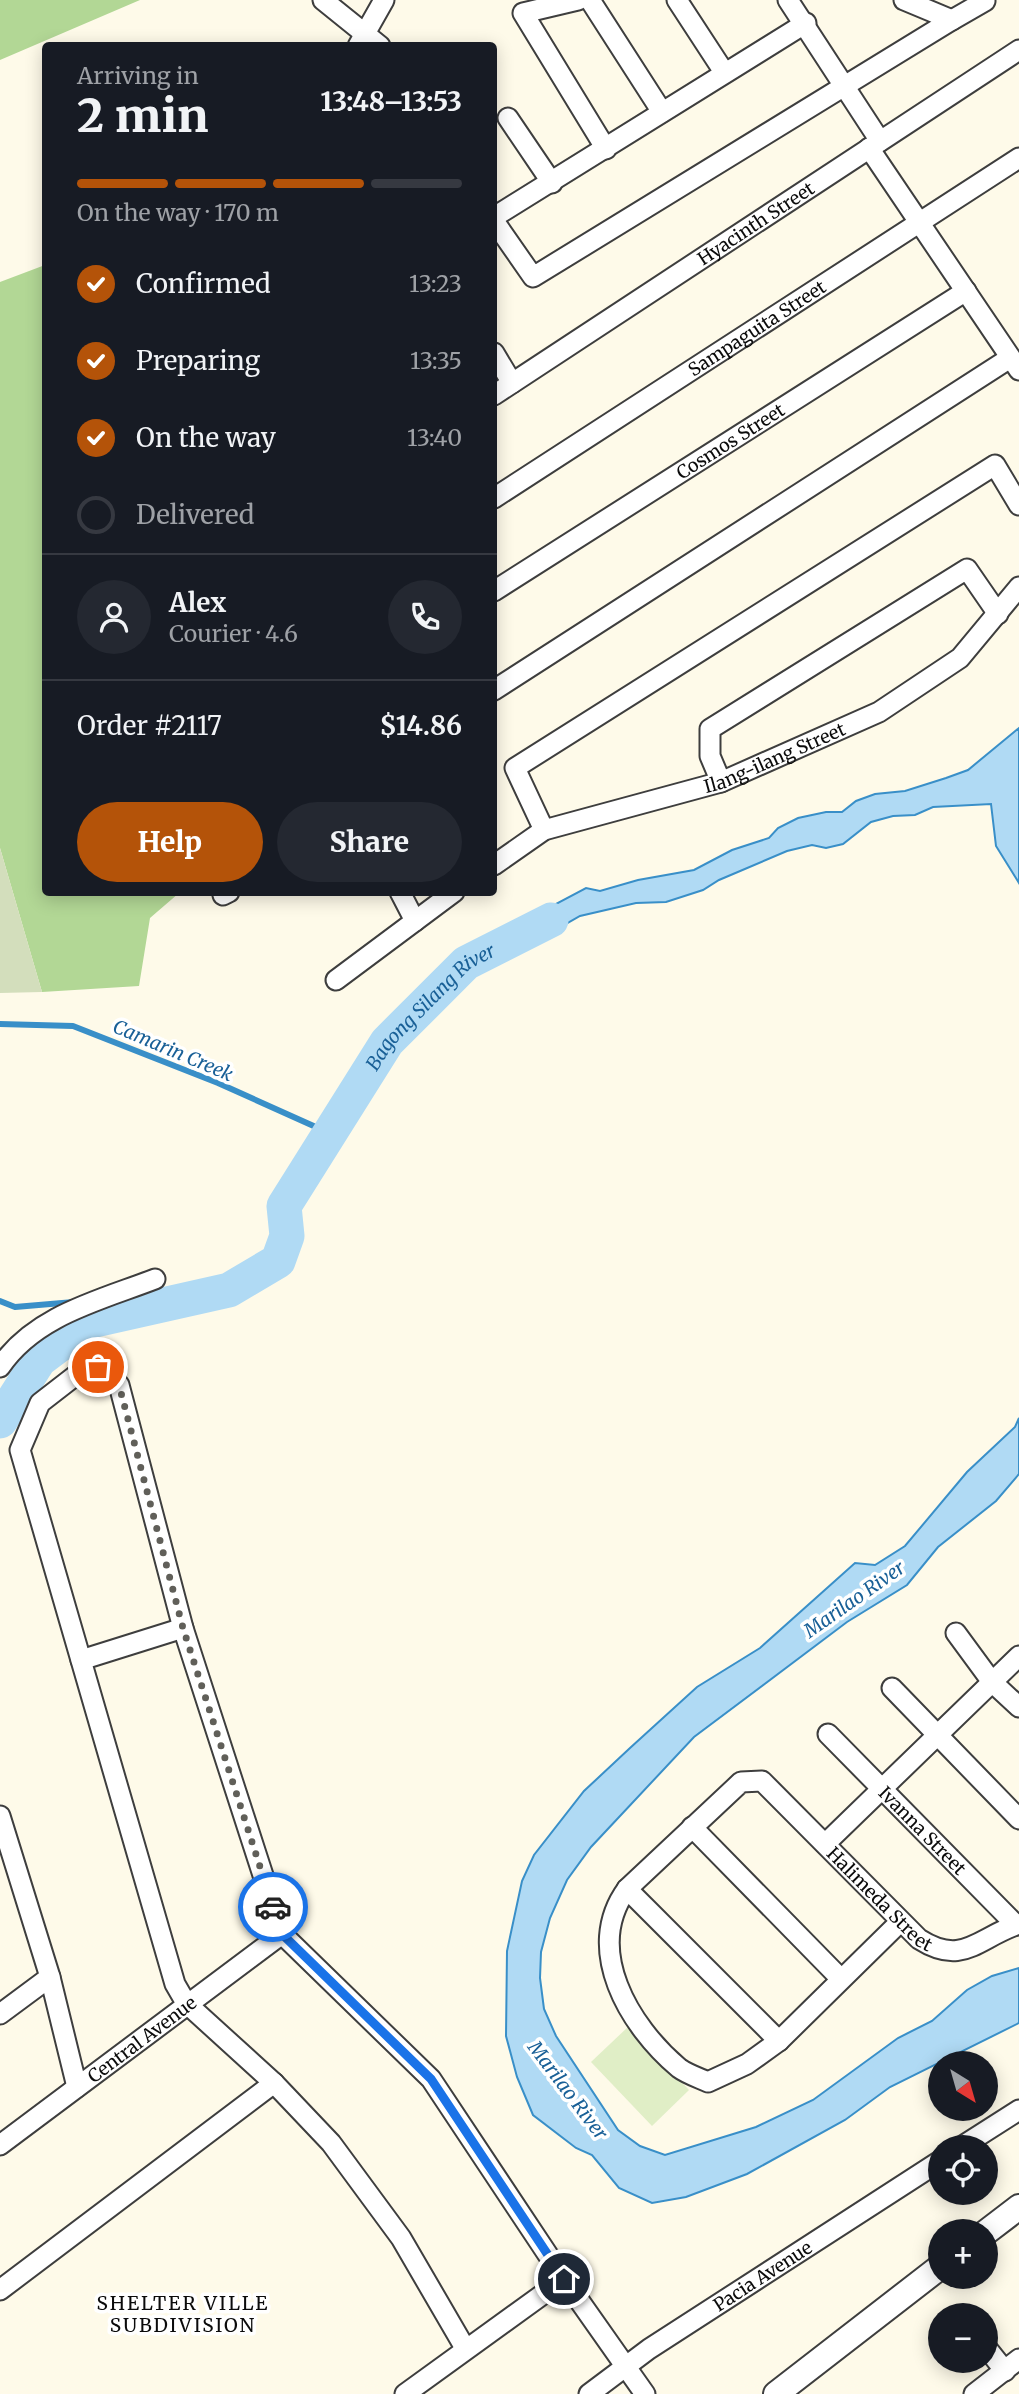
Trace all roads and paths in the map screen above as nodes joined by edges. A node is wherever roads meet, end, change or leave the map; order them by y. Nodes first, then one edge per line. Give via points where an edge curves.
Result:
1 (323, 0) edge
2 (384, 0) edge
3 (578, 0) edge
4 (590, 0) edge
5 (677, 0) edge
6 (788, 0) edge
7 (904, 0) edge
8 (985, 1) edge
9 (952, 20) junction
10 (806, 23) junction
11 (368, 42) edge
12 (1019, 50) edge
13 (724, 72) junction
14 (844, 84) junction
15 (662, 112) junction
16 (508, 118) dead end
17 (874, 145) junction
18 (606, 149) junction
19 (1019, 158) edge
20 (552, 183) junction
21 (497, 217) edge
22 (497, 223) edge
23 (920, 225) junction
24 (965, 291) junction
25 (497, 358) edge
26 (1015, 364) edge
27 (512, 383) junction
28 (497, 393) edge
29 (497, 496) edge
30 (1019, 505) edge
31 (1019, 587) edge
32 (497, 589) edge
33 (998, 614) junction
34 (497, 688) edge
35 (721, 782) junction
36 (544, 830) junction
37 (497, 863) edge
38 (402, 896) edge
39 (448, 896) edge
40 (415, 920) junction
41 (336, 980) dead end
42 (155, 1279) dead end
43 (0, 1367) edge
44 (183, 1628) junction
45 (956, 1633) dead end
46 (1019, 1656) edge
47 (81, 1660) junction
48 (992, 1682) junction
49 (892, 1688) dead end
50 (1019, 1707) edge
51 (828, 1734) dead end
52 (939, 1734) junction
53 (881, 1791) junction
54 (0, 1816) edge
55 (1019, 1819) edge
56 (692, 1827) junction
57 (825, 1844) junction
58 (6, 1862) edge
59 (627, 1889) junction
60 (901, 1922) junction
61 (1018, 1925) edge
62 (282, 1934) junction
63 (50, 1977) junction
64 (841, 1979) junction
65 (186, 2003) junction
66 (0, 2014) edge
67 (779, 2041) junction
68 (274, 2082) junction
69 (77, 2087) junction
70 (1019, 2109) edge
71 (979, 2135) edge
72 (0, 2145) edge
73 (928, 2169) edge
74 (1019, 2207) edge
75 (998, 2223) edge
76 (928, 2276) edge
77 (564, 2279) junction
78 (0, 2290) edge
79 (465, 2348) junction
80 (1012, 2365) edge
81 (625, 2367) junction
82 (405, 2394) edge
83 (589, 2394) edge
84 (645, 2394) edge
85 (776, 2394) edge
86 (974, 2394) edge

1 - 11 street
2 - 11 street
3 - 18 street via 523,13
4 - 15 street
5 - 13 street
6 - 10 street
7 - 9 street
8 - 9 street
9 - 14 street
10 - 13 street
10 - 14 street
12 - 17 street, Hyacinth Street
13 - 15 street
14 - 17 street
14 - 22 street via 533,277
15 - 18 street
16 - 20 street
17 - 23 street
17 - 27 street, Hyacinth Street
18 - 20 street
19 - 23 street, Sampaguita Street
20 - 21 street
23 - 24 street
23 - 29 street, Sampaguita Street
24 - 26 street
24 - 32 street, Cosmos Street
25 - 27 street
26 - 34 street
27 - 28 street, Hyacinth Street
30 - 36 street via 995,465 515,768
31 - 33 street, Ilang-ilang Street
33 - 35 street, Ilang-ilang Street via 960,658 879,712
33 - 35 street via 967,569 710,729 710,756
35 - 36 street, Ilang-ilang Street
36 - 37 street, Ilang-ilang Street
38 - 40 street
39 - 40 street
40 - 41 street
42 - 43 street via 50,1322 30,1335
44 - 47 street
44 - 47 street via 119,1385 98,1367 80,1372 40,1403 20,1450
44 - 62 street
45 - 48 street
46 - 48 street
47 - 65 street via 175,1984
48 - 50 street
48 - 52 street
49 - 52 street
51 - 53 street, Ivanna Street
52 - 53 street
52 - 55 street
53 - 57 street
53 - 61 street, Ivanna Street
54 - 58 street
56 - 57 street, Halimeda Street via 741,1782 762,1781
56 - 59 street
56 - 64 street
57 - 60 street, Halimeda Street
58 - 63 street
59 - 67 street
59 - 67 street via 615,1906 610,1930 611,1972 633,2019 680,2069 708,2082 747,2064
60 - 61 street, Halimeda Street via 936,1950 958,1954
60 - 64 street
62 - 65 street, Central Avenue
62 - 77 street via 431,2079
63 - 66 street
63 - 69 street
64 - 67 street
65 - 68 street
65 - 69 street, Central Avenue
68 - 78 street
68 - 79 street via 331,2143 401,2238
69 - 72 street, Central Avenue
70 - 71 street
73 - 81 street, Pacia Avenue
74 - 75 street
76 - 85 street
77 - 79 street
77 - 81 street
79 - 82 street
80 - 86 street
81 - 83 street, Pacia Avenue
81 - 84 street

